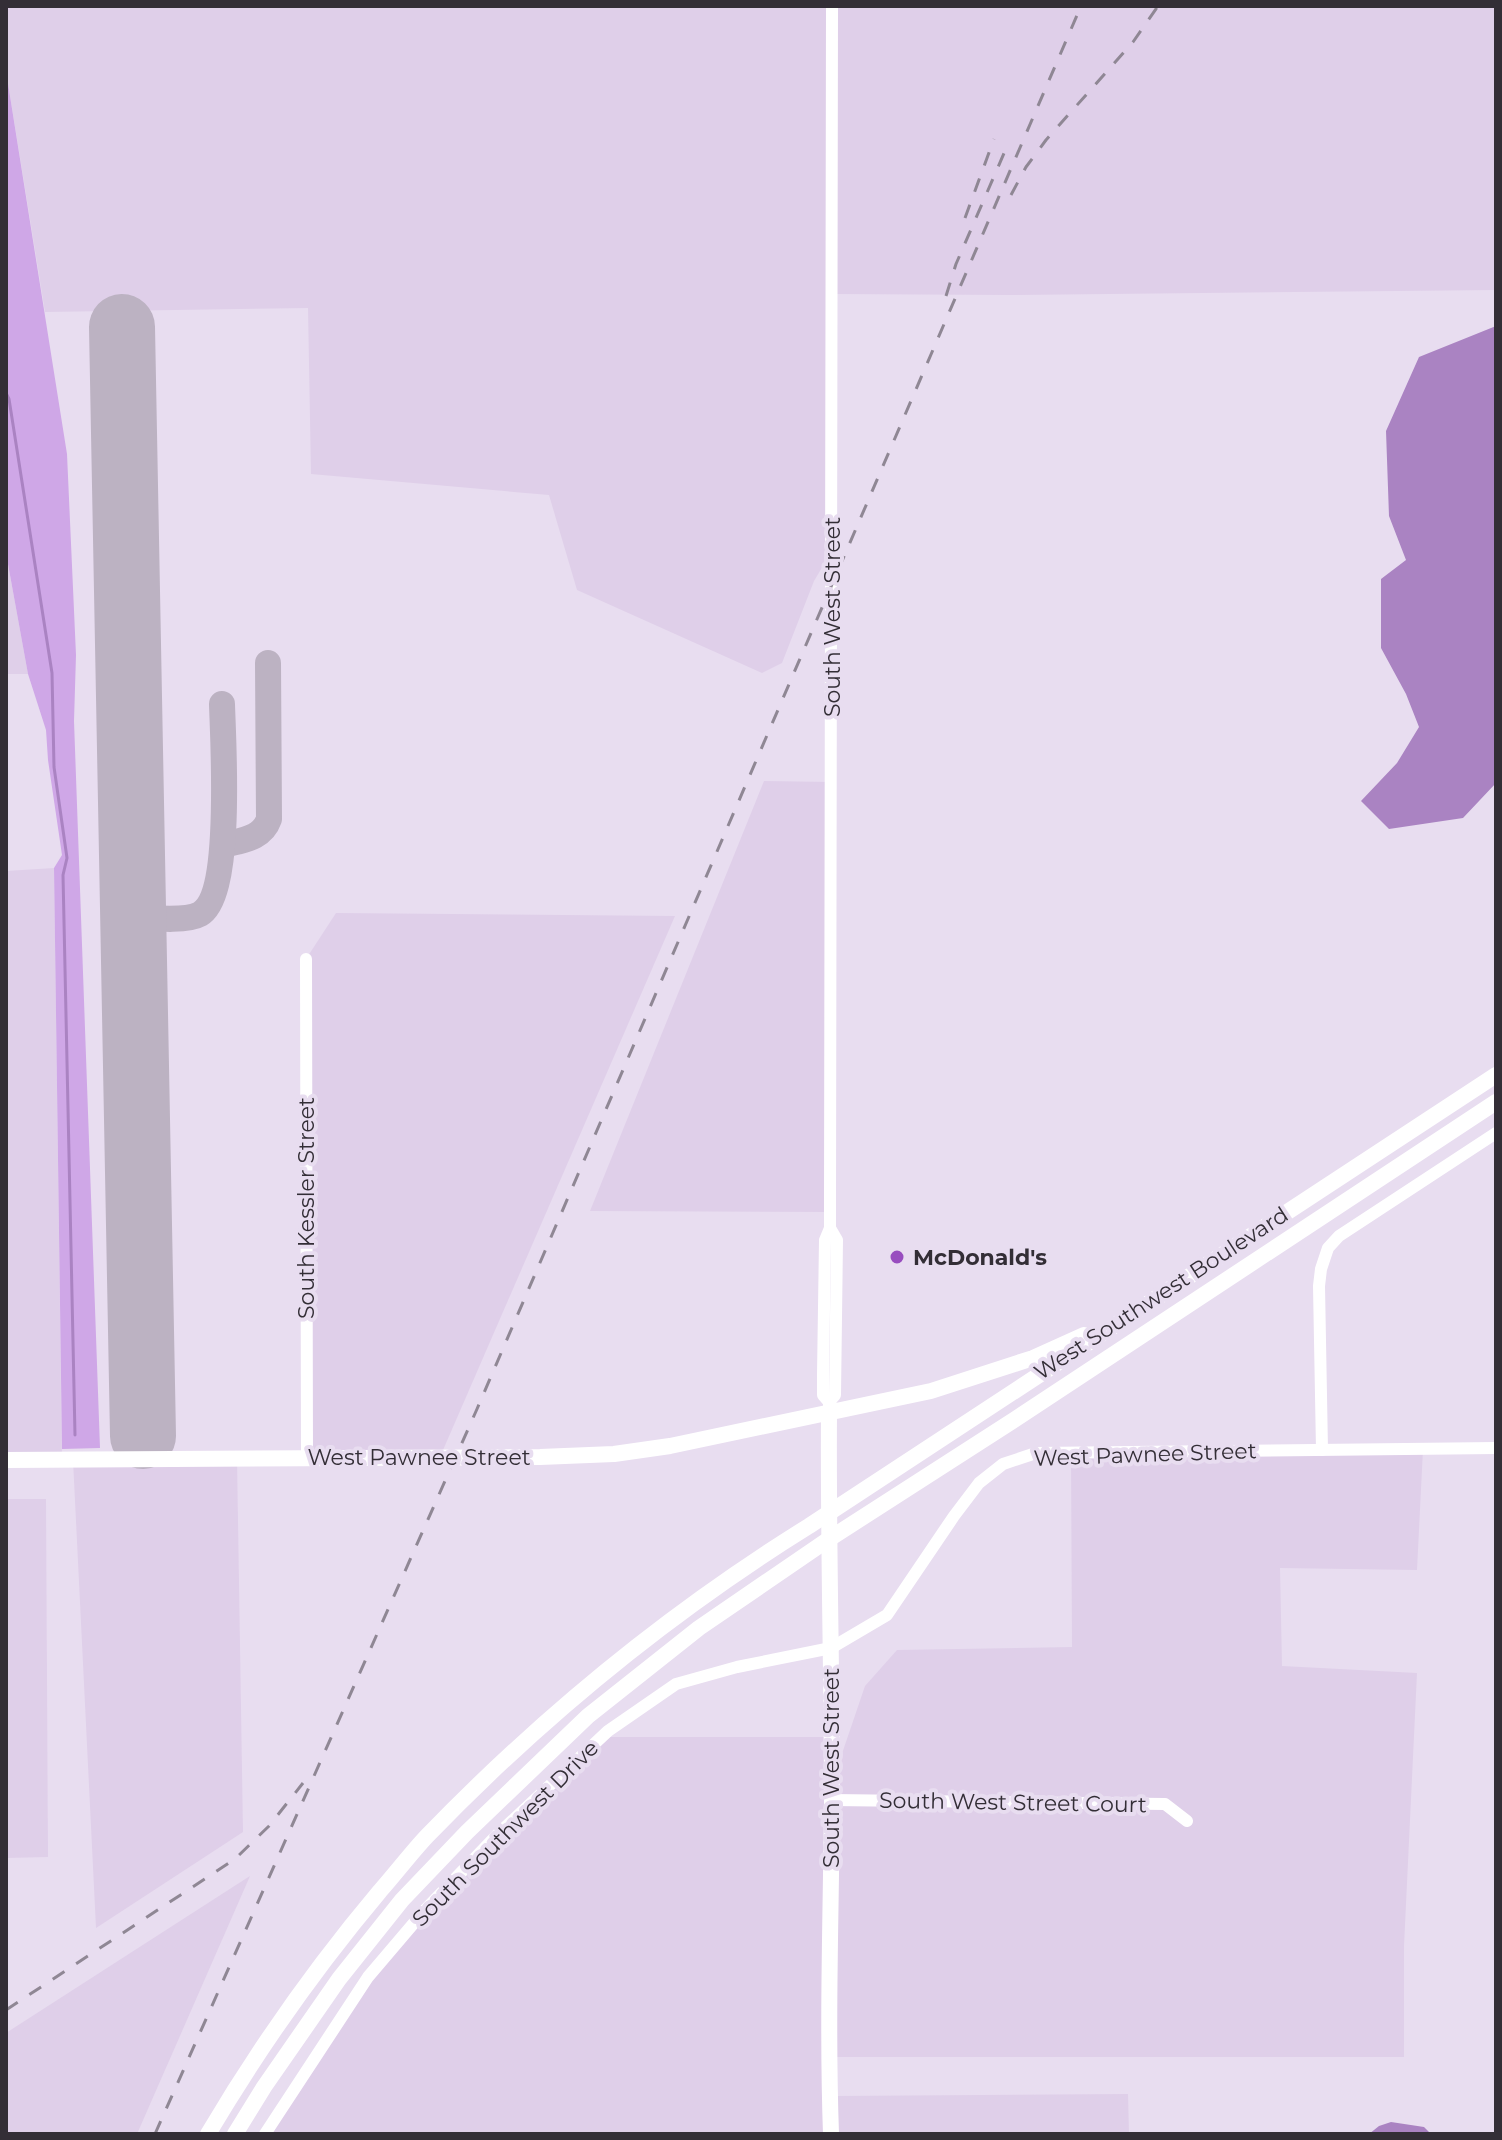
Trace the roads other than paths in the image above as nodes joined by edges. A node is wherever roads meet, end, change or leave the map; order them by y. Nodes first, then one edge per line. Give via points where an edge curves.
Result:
1 (832, 6) edge
2 (306, 959) dead end
3 (1496, 1075) edge
4 (1496, 1102) edge
5 (1496, 1133) edge
6 (1132, 1312) junction
7 (829, 1408) junction
8 (1496, 1448) edge
9 (1322, 1450) junction
10 (307, 1458) junction
11 (6, 1460) edge
12 (828, 1513) junction
13 (829, 1539) junction
14 (831, 1648) junction
15 (832, 1800) junction
16 (1187, 1821) dead end
17 (208, 2134) edge
18 (235, 2134) edge
19 (265, 2134) edge
20 (831, 2134) edge

1 - 7 street, South West Street via 830,1228 825,1240 823,1375
2 - 10 street, South Kessler Street
3 - 6 main road, West Southwest Boulevard
4 - 13 main road, West Southwest Boulevard
5 - 9 street via 1328,1248 1319,1286
6 - 7 main road, West Pawnee Street via 1033,1358 931,1391
6 - 12 main road, West Southwest Boulevard
7 - 10 main road, West Pawnee Street via 614,1454
7 - 12 main road, South West Street
8 - 9 street, West Pawnee Street
9 - 14 street, West Pawnee Street via 1036,1453 1003,1464 962,1505 887,1615
10 - 11 main road, West Pawnee Street
12 - 13 main road, South West Street
12 - 17 main road, West Southwest Boulevard via 745,1566 619,1659 425,1838 299,1993
13 - 14 main road, South West Street
13 - 18 main road, West Southwest Boulevard via 699,1628 598,1708 467,1832 402,1900 339,1979
14 - 15 main road, South West Street
14 - 19 street, South Southwest Drive via 676,1684 608,1731 425,1910 368,1977
15 - 16 street, South West Street Court via 1165,1804
15 - 20 main road, South West Street

